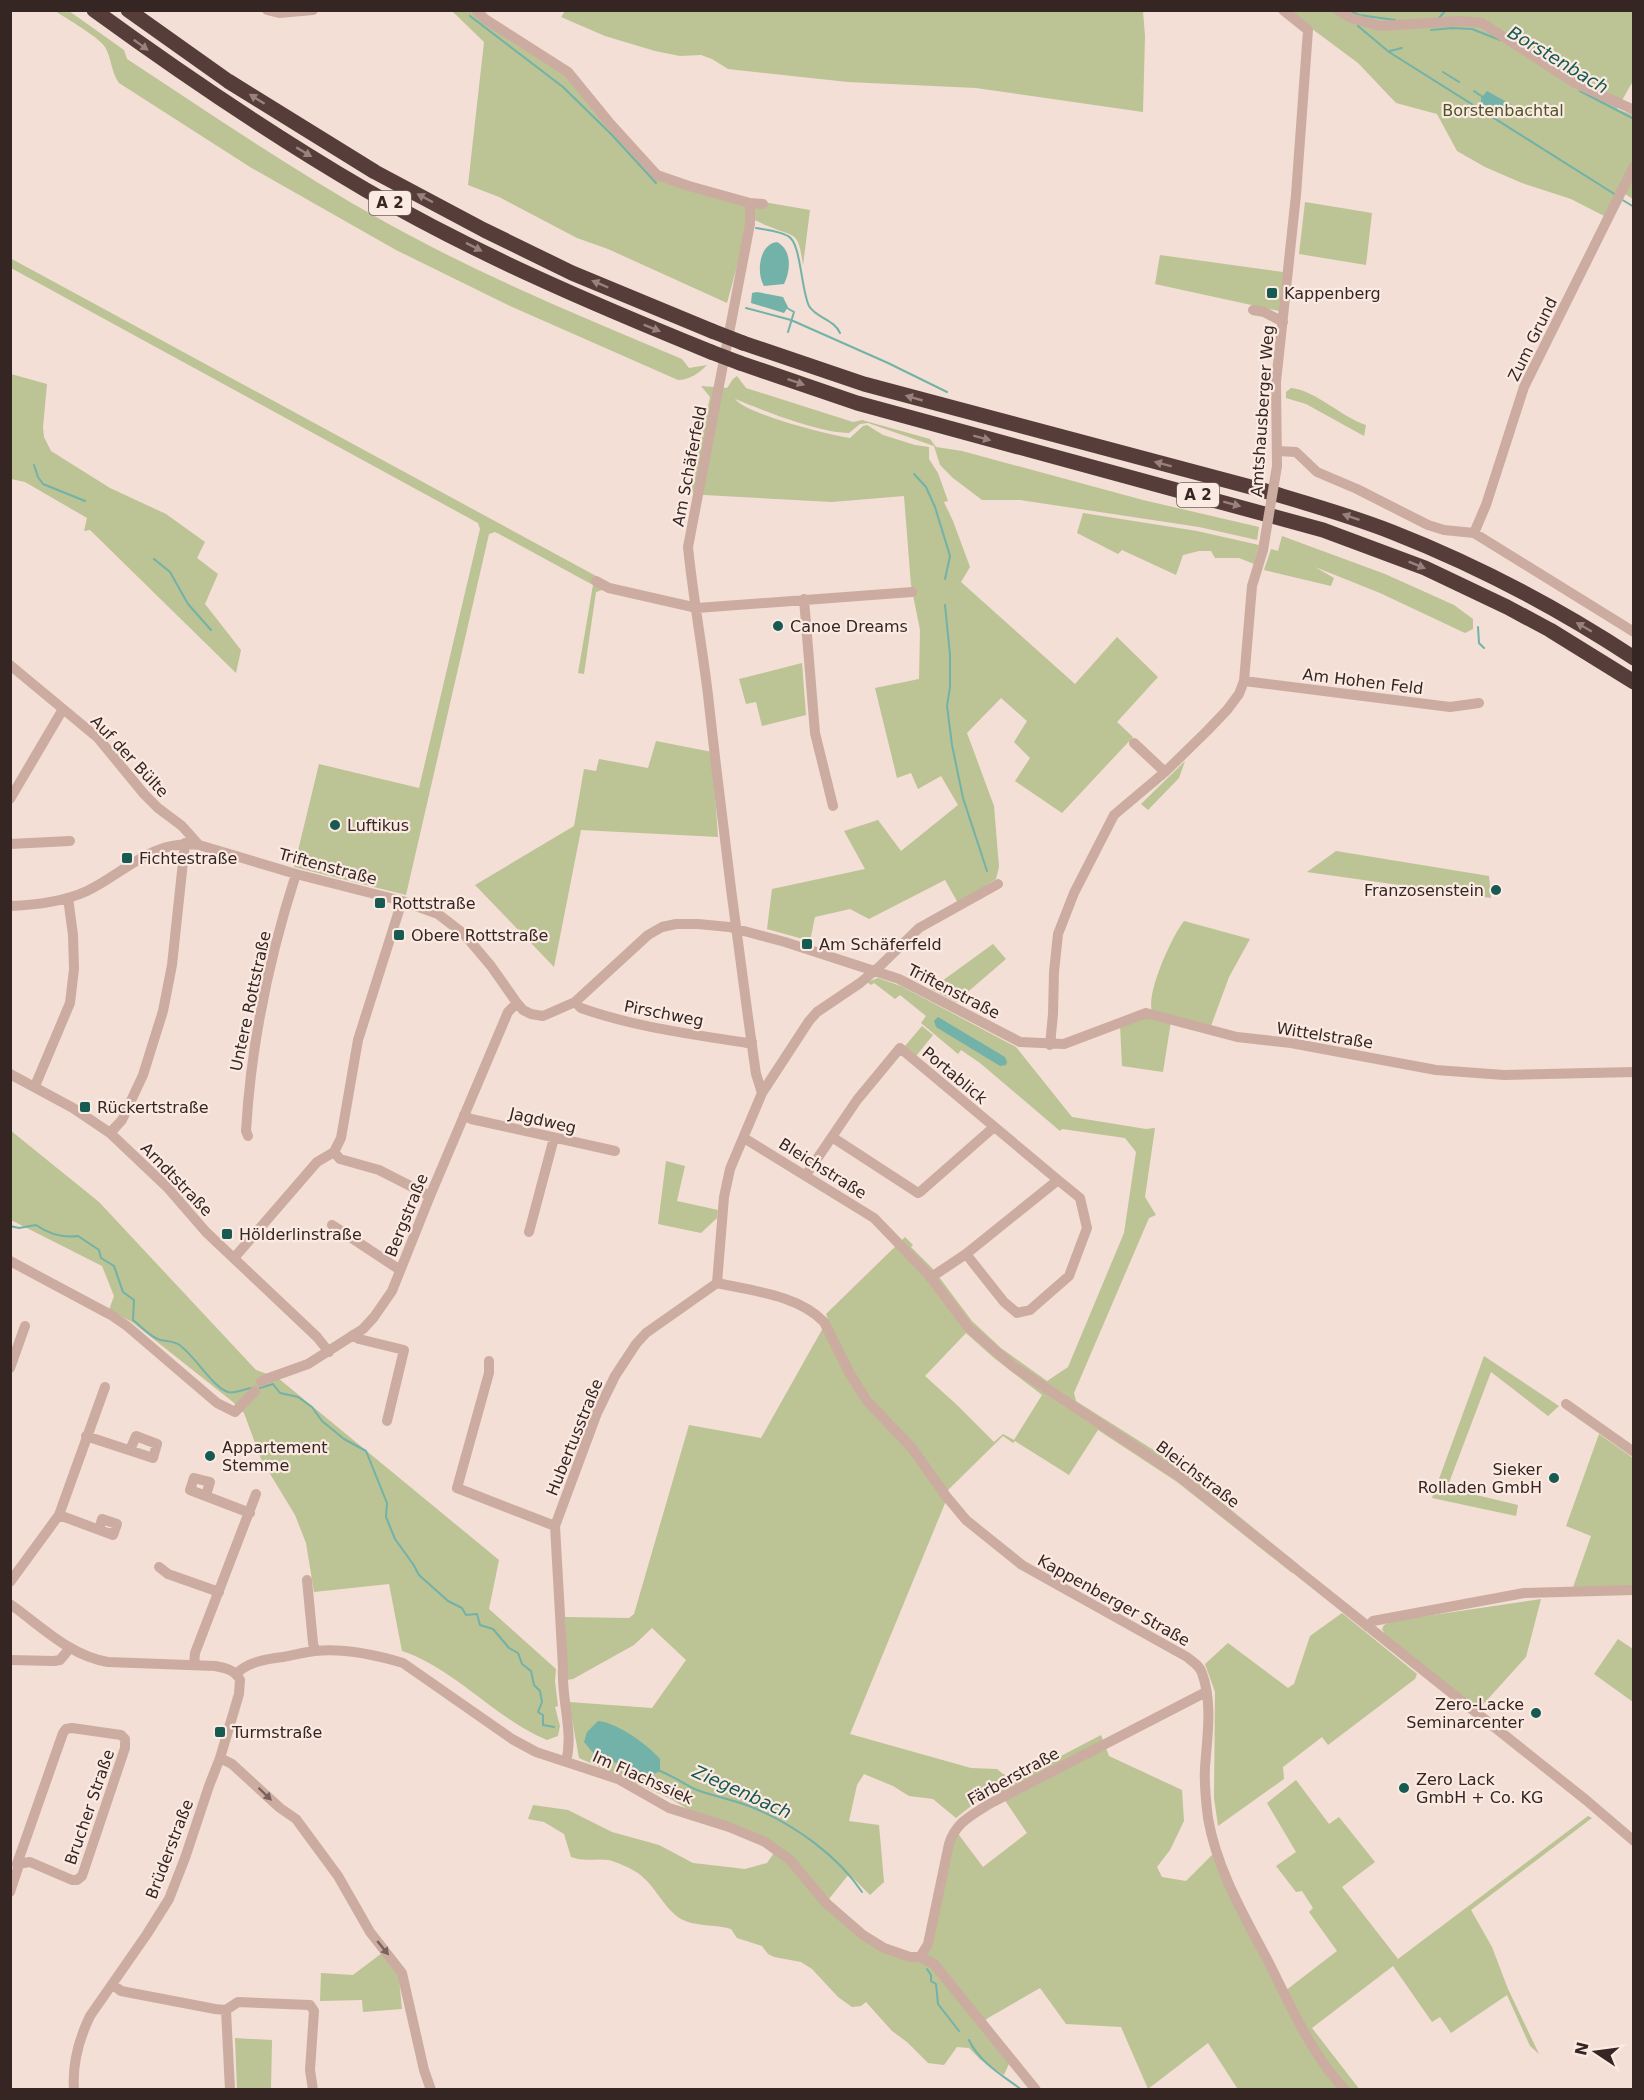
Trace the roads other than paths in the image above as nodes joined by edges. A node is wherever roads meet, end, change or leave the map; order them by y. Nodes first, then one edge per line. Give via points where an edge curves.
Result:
1 (94, 10) edge
2 (128, 10) edge
3 (267, 10) edge
4 (314, 10) edge
5 (476, 10) edge
6 (1283, 10) edge
7 (1338, 10) edge
8 (1634, 110) edge
9 (1634, 166) edge
10 (750, 203) junction
11 (763, 204) dead end
12 (1253, 310) dead end
13 (1283, 322) junction
14 (1278, 452) junction
15 (1474, 533) junction
16 (596, 581) dead end
17 (912, 592) dead end
18 (804, 599) junction
19 (697, 608) junction
20 (1634, 633) edge
21 (1634, 658) edge
22 (10, 665) edge
23 (1244, 681) junction
24 (1634, 682) edge
25 (1479, 703) dead end
26 (63, 710) junction
27 (1134, 743) dead end
28 (1165, 772) junction
29 (10, 799) edge
30 (833, 806) dead end
31 (70, 841) dead end
32 (185, 843) junction
33 (10, 844) edge
34 (199, 845) junction
35 (296, 874) junction
36 (998, 884) dead end
37 (68, 898) junction
38 (402, 901) junction
39 (10, 906) edge
40 (737, 928) junction
41 (875, 970) junction
42 (575, 1002) junction
43 (517, 1003) junction
44 (752, 1042) junction
45 (1020, 1042) joint
46 (1050, 1045) junction
47 (1634, 1072) edge
48 (10, 1074) edge
49 (35, 1086) junction
50 (762, 1093) junction
51 (464, 1115) junction
52 (994, 1127) junction
53 (110, 1133) junction
54 (248, 1136) dead end
55 (832, 1137) junction
56 (554, 1138) junction
57 (744, 1138) junction
58 (615, 1151) dead end
59 (334, 1152) junction
60 (806, 1175) junction
61 (1058, 1180) junction
62 (430, 1196) junction
63 (332, 1225) dead end
64 (529, 1232) dead end
65 (966, 1254) junction
66 (234, 1258) junction
67 (10, 1261) edge
68 (400, 1270) junction
69 (930, 1278) junction
70 (717, 1283) junction
71 (26, 1326) dead end
72 (353, 1335) junction
73 (329, 1353) junction
74 (489, 1361) dead end
75 (10, 1368) edge
76 (105, 1387) dead end
77 (1566, 1404) dead end
78 (387, 1421) dead end
79 (86, 1437) junction
80 (130, 1450) dead end
81 (1634, 1452) edge
82 (256, 1494) dead end
83 (206, 1495) dead end
84 (250, 1513) junction
85 (59, 1515) junction
86 (555, 1526) junction
87 (99, 1530) dead end
88 (159, 1567) dead end
89 (307, 1580) dead end
90 (10, 1582) edge
91 (1634, 1590) edge
92 (219, 1592) junction
93 (10, 1604) edge
94 (1368, 1627) junction
95 (70, 1647) junction
96 (315, 1651) junction
97 (10, 1659) edge
98 (194, 1665) junction
99 (236, 1674) junction
100 (1206, 1692) junction
101 (220, 1758) junction
102 (566, 1762) junction
103 (1634, 1841) edge
104 (14, 1861) edge
105 (10, 1892) edge
106 (920, 1957) junction
107 (112, 1984) junction
108 (226, 2010) junction
109 (74, 2090) edge
110 (230, 2090) edge
111 (314, 2090) edge
112 (431, 2090) edge
113 (1036, 2090) edge
114 (1345, 2090) edge

1 -> 24 highway, A 2, bridge via 219,99 367,190 562,290 711,352 856,403 1323,530 1425,568 1481,594 1550,630
21 -> 2 highway, A 2, bridge via 1515,589 1391,531 1262,490 864,384 712,331 572,273 375,172 228,81
3 - 4 street via 279,14
5 - 10 street via 568,72 657,175
6 - 13 street, Amtshausberger Weg via 1308,30
7 - 8 street via 1380,26 1482,23 1575,83
9 - 15 street, Zum Grund via 1524,387
10 - 11 street
10 - 19 street, Am Schäferfeld via 750,224 688,547
12 - 13 street
13 - 14 street, Amtshausberger Weg via 1276,382
14 - 15 street via 1296,452 1317,472 1428,525
14 - 23 street, Amtshausberger Weg, bridge via 1263,550 1251,586
15 - 20 street
16 - 19 street via 609,588
17 - 18 street
18 - 19 street
18 - 30 street via 815,733
19 - 40 street, Am Schäferfeld
22 - 26 street, Auf der Bülte
23 - 25 street, Am Hohen Feld via 1450,707
23 - 28 street, Amtshausberger Weg via 1227,710
26 - 29 street
26 - 34 street, Auf der Bülte via 98,738 151,801
27 - 28 street
28 - 46 street, Amtshausberger Weg via 1114,814 1074,893 1058,934
31 - 33 street
32 - 34 street, Triftenstraße
32 - 37 street, Triftenstraße via 158,848
32 - 53 street via 163,1011 139,1084 122,1120
34 - 35 street, Triftenstraße
35 - 38 street, Triftenstraße
35 - 54 street, Untere Rottstraße via 259,1018 249,1078
36 - 41 street via 919,928
37 - 39 street, Triftenstraße
37 - 49 street via 74,969 69,1003
38 - 43 street, Triftenstraße via 438,914 464,934
38 - 59 street via 358,1040 341,1138
40 - 41 street, Triftenstraße
40 - 42 street, Triftenstraße via 698,924 662,927 648,934
40 - 44 street, Am Schäferfeld
41 - 45 street, Triftenstraße
41 - 50 street via 817,1012
42 - 43 street, Triftenstraße via 543,1016 531,1014
42 - 44 street, Pirschweg via 580,1008 598,1014 674,1032
43 - 51 street, Bergstraße via 508,1012
44 - 50 street, Am Schäferfeld
45 - 46 street, Wittelstraße
46 - 47 street, Wittelstraße via 1064,1044 1146,1013 1237,1037 1436,1070 1504,1075
48 - 49 street, Arndtstraße
49 - 53 street, Arndtstraße
50 - 57 street
51 - 56 street, Jagdweg
51 - 62 street, Bergstraße
52 - 55 street via 918,1193
52 - 55 street, Portablick via 900,1048
52 - 61 street, Portablick
53 - 66 street, Arndtstraße
55 - 60 street, Portablick
56 - 58 street, Jagdweg
56 - 64 street
57 - 60 street, Bleichstraße
57 - 70 street via 730,1169 724,1197
59 - 62 street via 340,1159 379,1170
59 - 66 street via 317,1162
60 - 69 street, Bleichstraße via 874,1218
61 - 65 street
61 - 65 street, Portablick via 1080,1198 1088,1228 1069,1276 1030,1310 1017,1313 1004,1302
62 - 68 street, Bergstraße
63 - 68 street
65 - 69 street
66 - 73 street, Arndtstraße
67 - 73 street, Bergstraße via 111,1315 217,1403 235,1412 266,1379
68 - 72 street, Bergstraße via 392,1291 374,1317
69 - 94 street, Bleichstraße via 968,1327 1014,1367 1179,1476
70 - 86 street, Hubertusstraße via 636,1344 597,1413
70 - 100 street, Kappenberger Straße via 783,1299 818,1315 867,1401 912,1448 966,1520 1022,1565 1187,1657 1202,1672
71 - 75 street
72 - 73 street, Bergstraße
72 - 78 street via 404,1350
74 - 86 street via 457,1488
76 - 79 street
77 - 81 street
79 - 80 street
79 - 85 street
82 - 84 street
83 - 84 street
84 - 92 street
85 - 87 street
85 - 90 street
86 - 102 street, Hubertusstraße via 563,1691 570,1747
88 - 92 street
89 - 96 street
91 - 94 street via 1524,1593 1373,1621
92 - 98 street
93 - 95 street
94 - 103 street, Bleichstraße
95 - 97 street via 60,1660
95 - 98 street via 91,1659 108,1662
96 - 99 street, Im Flachssiek via 255,1663
96 - 102 street, Im Flachssiek via 354,1652 403,1663 512,1739
98 - 99 street via 224,1667
99 - 101 street, Brüderstraße via 241,1684
100 - 106 street, Färberstraße via 989,1803 958,1825 952,1832 928,1944
100 - 114 street, Kappenberger Straße via 1206,1802 1220,1863 1294,2016
101 - 107 street, Brüderstraße via 169,1899
101 -> 112 street via 296,1819 338,1876 370,1932 402,1973
102 - 106 street, Im Flachssiek via 618,1779 669,1808 765,1842 790,1860 826,1903 863,1935 884,1948
104 - 104 street, Brucher Straße via 21,1856 66,1729 121,1735 125,1748 82,1876 72,1880 30,1862
104 - 105 street, Brucher Straße via 18,1868
106 - 113 street, Im Flachssiek via 934,1964
107 - 108 street via 121,1991
107 - 109 street, Brüderstraße via 81,2034
108 - 110 street
108 - 111 street via 238,2002 310,2005 314,2011 310,2070

